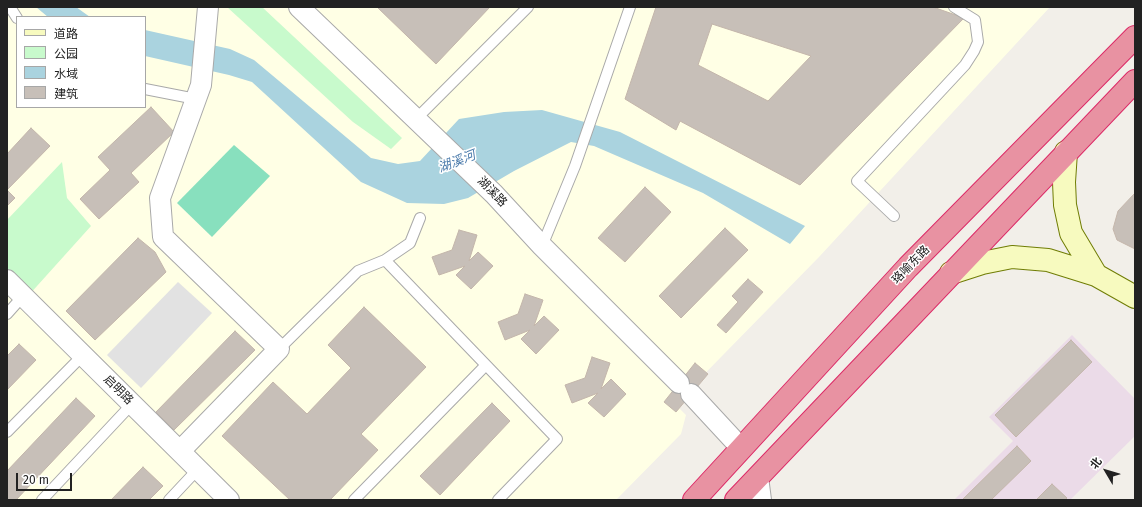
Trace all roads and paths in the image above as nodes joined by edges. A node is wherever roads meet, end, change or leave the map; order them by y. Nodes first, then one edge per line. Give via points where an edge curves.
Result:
1 (10, 7) edge
2 (208, 7) edge
3 (299, 7) edge
4 (528, 7) edge
5 (630, 7) edge
6 (954, 7) edge
7 (16, 16) edge
8 (1135, 37) edge
9 (1135, 81) edge
10 (146, 89) edge
11 (199, 92) junction
12 (416, 119) junction
13 (1066, 152) junction
14 (894, 216) dead end
15 (420, 218) dead end
16 (542, 246) junction
17 (385, 260) junction
18 (951, 273) junction
19 (1096, 275) junction
20 (7, 280) edge
21 (23, 296) junction
22 (1135, 296) edge
23 (7, 314) edge
24 (280, 349) junction
25 (83, 356) junction
26 (486, 365) junction
27 (132, 404) junction
28 (7, 432) edge
29 (742, 448) junction
30 (180, 451) junction
31 (198, 469) junction
32 (758, 477) junction
33 (42, 500) edge
34 (169, 500) edge
35 (229, 500) edge
36 (354, 500) edge
37 (498, 500) edge
38 (694, 500) edge
39 (736, 500) edge
40 (761, 500) edge

1 - 7 lane
2 - 11 street
3 - 12 street, 湖溪路
4 - 12 lane
5 - 16 lane via 575,166
6 - 14 lane via 975,20 978,42 974,51 965,65 857,181
8 - 29 highway, 珞喻东路 via 908,267
9 - 13 highway
10 - 11 lane
11 - 24 street via 160,198 163,237
12 - 16 street, 湖溪路 via 494,194
13 - 18 highway
13 - 19 street via 1065,205 1071,233
15 - 17 lane via 410,243
16 - 29 street, 湖溪路
17 - 24 lane via 358,271
17 - 26 lane
18 - 19 street via 1012,257 1048,260
18 - 32 highway
19 - 22 street
20 - 21 street, 启明路
21 - 23 lane
21 - 25 street, 启明路
24 - 30 street
25 - 27 street, 启明路
25 - 28 lane
26 - 36 lane
26 - 37 lane via 557,439
27 - 30 street, 启明路
27 - 33 lane
29 - 38 highway, 珞喻东路
30 - 31 street, 启明路
31 - 34 lane
31 - 35 street, 启明路
32 - 39 highway
32 - 40 street

